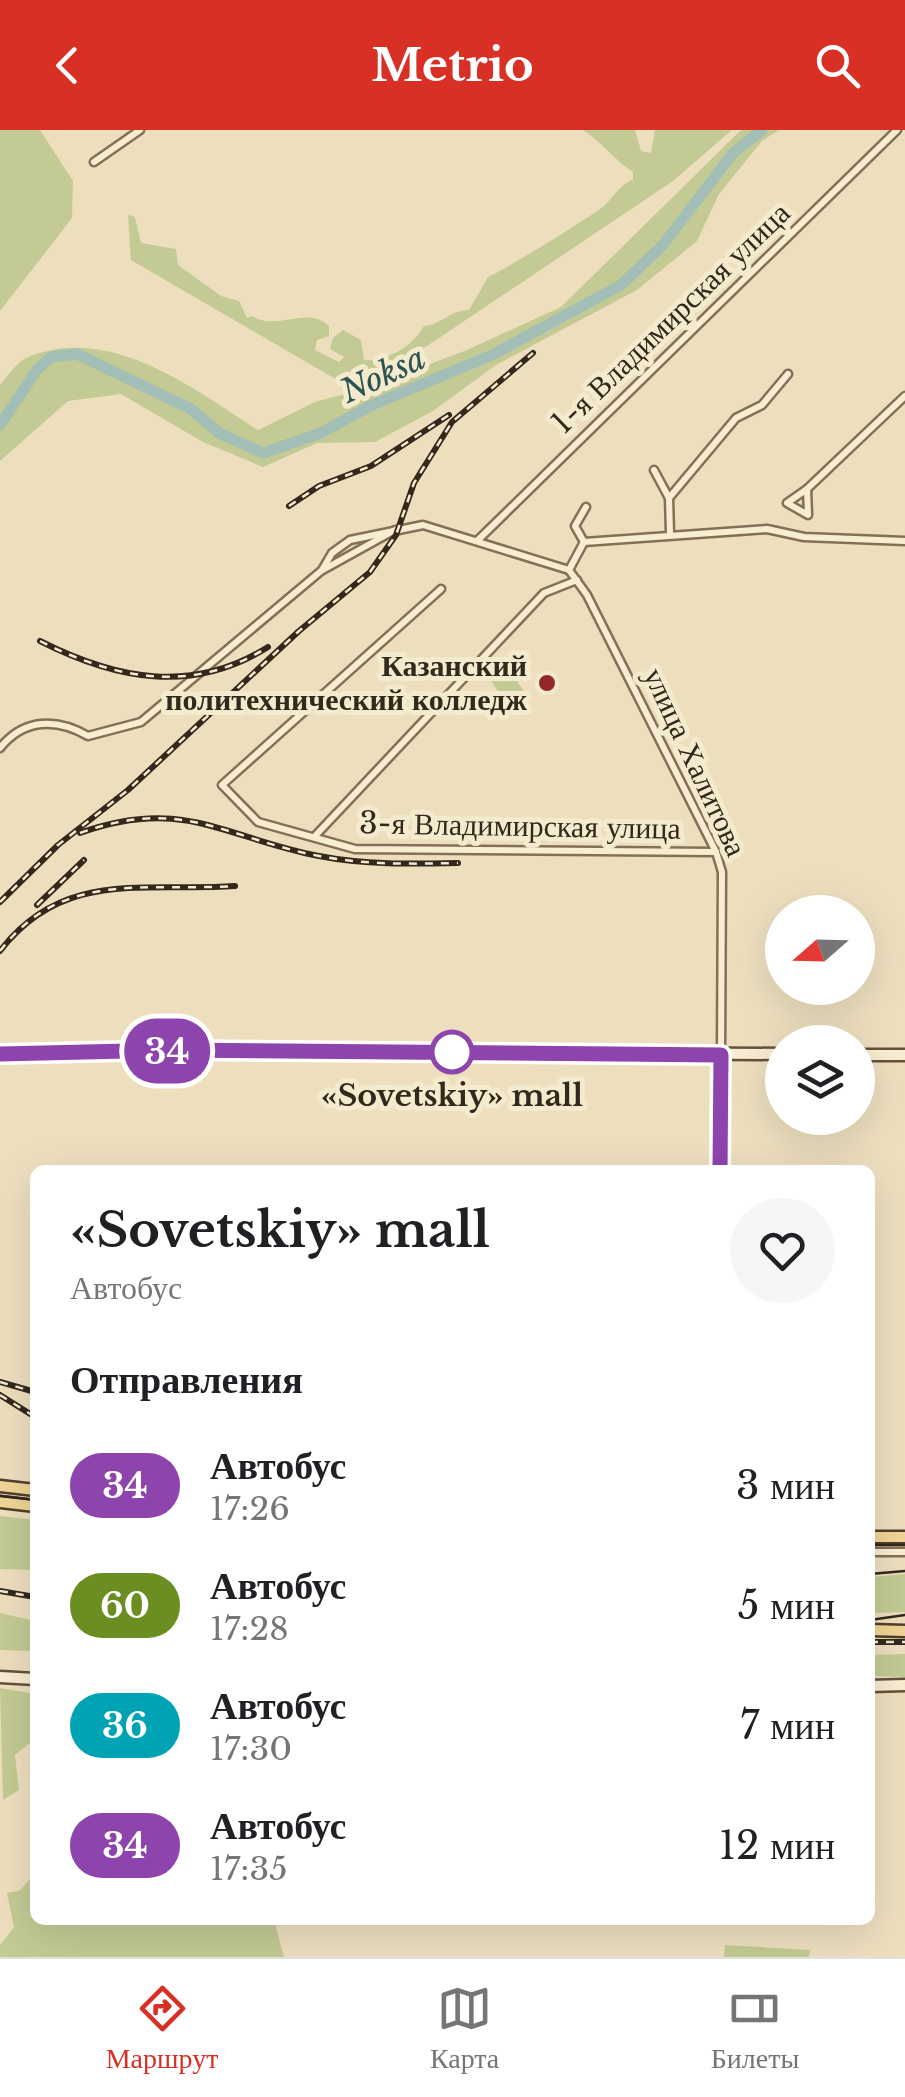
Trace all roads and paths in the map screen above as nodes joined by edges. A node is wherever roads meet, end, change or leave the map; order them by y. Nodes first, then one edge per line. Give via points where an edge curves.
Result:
1 (140, 130) edge
2 (897, 130) edge
3 (94, 162) dead end
4 (788, 374) dead end
5 (905, 396) edge
6 (654, 470) dead end
7 (807, 489) dead end
8 (669, 498) junction
9 (586, 507) dead end
10 (395, 530) junction
11 (670, 532) junction
12 (478, 540) junction
13 (905, 541) edge
14 (584, 542) junction
15 (569, 570) junction
16 (322, 571) junction
17 (577, 580) junction
18 (441, 589) dead end
19 (0, 748) edge
20 (316, 836) junction
21 (716, 852) junction
22 (0, 1054) edge
23 (765, 1054) edge
24 (721, 1055) junction
25 (875, 1055) edge
26 (905, 1055) edge
27 (720, 1165) edge
28 (0, 1486) edge
29 (30, 1489) edge
30 (0, 1502) edge
31 (30, 1505) edge
32 (875, 1537) edge
33 (905, 1537) edge
34 (875, 1552) edge
35 (905, 1552) edge
36 (905, 1629) edge
37 (875, 1630) edge
38 (0, 1677) edge
39 (30, 1679) edge
40 (905, 1685) edge
41 (875, 1686) edge

1 - 3 street
2 - 12 street, 1-я Владимирская улица
4 - 8 street via 762,405 736,418
5 - 7 street
6 - 8 street
8 - 11 street
9 - 14 street via 575,526
10 - 12 street via 423,526
10 - 16 street
10 - 16 street via 350,540
11 - 13 street via 767,529
11 - 14 street
12 - 15 street
14 - 15 street
15 - 17 street, улица Халитова
16 - 19 street via 140,722 88,736 65,723 30,725
17 - 20 street via 544,593
17 - 21 street, улица Халитова
18 - 20 street, 3-я Владимирская улица via 222,784 258,822
20 - 21 street, 3-я Владимирская улица via 355,849
21 - 24 street, улица Халитова via 722,872
22 - 24 street
23 - 24 street
24 - 27 street, улица Халитова
25 - 26 street
28 - 29 main road
30 - 31 main road
32 - 33 main road
34 - 35 street
36 - 37 main road
38 - 39 street
40 - 41 street

